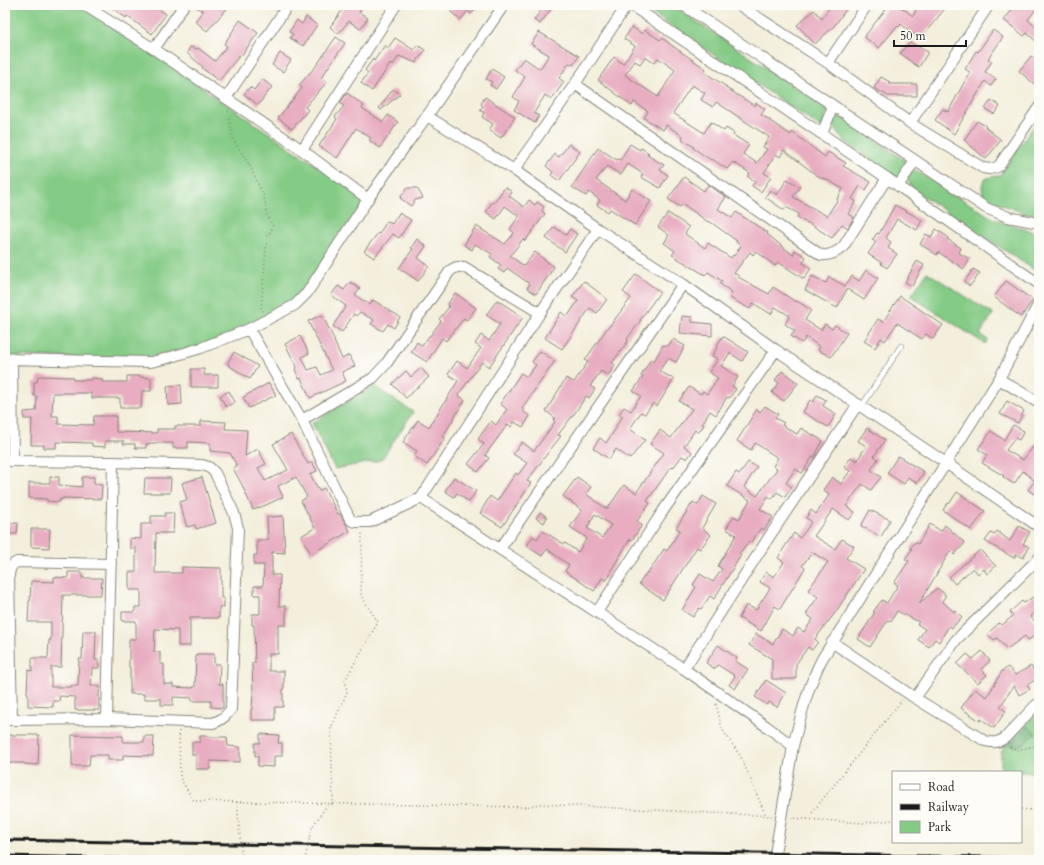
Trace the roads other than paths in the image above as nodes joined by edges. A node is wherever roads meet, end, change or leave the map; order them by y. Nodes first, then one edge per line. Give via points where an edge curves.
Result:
1 (84, 5) edge
2 (184, 5) edge
3 (288, 5) edge
4 (396, 5) edge
5 (504, 5) edge
6 (627, 5) edge
7 (631, 5) edge
8 (683, 5) edge
9 (867, 5) edge
10 (989, 5) edge
11 (742, 6) edge
12 (154, 49) junction
13 (828, 63) junction
14 (575, 84) junction
15 (229, 100) junction
16 (833, 106) junction
17 (1039, 107) edge
18 (427, 116) junction
19 (910, 123) junction
20 (822, 134) junction
21 (302, 150) junction
22 (915, 161) junction
23 (514, 170) junction
24 (886, 178) junction
25 (898, 186) junction
26 (368, 199) junction
27 (1039, 223) edge
28 (598, 229) junction
29 (683, 284) junction
30 (1039, 284) edge
31 (1039, 303) edge
32 (540, 313) junction
33 (249, 329) junction
34 (901, 346) dead end
35 (776, 350) junction
36 (8, 359) edge
37 (999, 379) junction
38 (1039, 403) edge
39 (860, 405) junction
40 (302, 420) junction
41 (9, 461) edge
42 (113, 462) junction
43 (946, 463) junction
44 (421, 498) junction
45 (1039, 527) edge
46 (500, 549) junction
47 (1039, 558) edge
48 (111, 564) junction
49 (597, 612) junction
50 (832, 642) junction
51 (684, 669) junction
52 (911, 696) junction
53 (1039, 703) edge
54 (107, 719) junction
55 (8, 720) edge
56 (792, 746) junction
57 (774, 860) edge

1 - 12 street
2 - 12 street
3 - 15 street
4 - 21 street
5 - 18 street
6 - 14 street
7 - 20 street
8 - 16 street
9 - 13 street
10 - 19 street
11 - 13 street
12 - 15 street
13 - 19 street
14 - 23 street
14 - 24 street via 821,255 829,256 842,247
15 - 21 street
16 - 20 street
16 - 22 street
17 - 19 street via 998,167 994,169 983,168
18 - 23 street
18 - 26 street
20 - 24 street
21 - 26 street
22 - 25 street
22 - 27 street via 986,208
23 - 28 street
24 - 25 street
25 - 30 street
26 - 33 street via 307,293 295,305
28 - 29 street
28 - 32 street
29 - 35 street
29 - 46 street
31 - 37 street
32 - 40 street via 464,267 454,268 386,364 373,378
32 - 44 street
33 - 36 street via 200,348 151,362
33 - 40 street
34 - 39 lane
35 - 39 street
35 - 49 street via 663,511
36 - 41 street
37 - 38 street
37 - 43 street
39 - 43 street
39 - 51 street via 769,537
40 - 44 street via 351,520 370,522
41 - 42 street
42 - 48 street
42 - 54 street via 209,467 215,472 238,528 231,709 226,717 213,723
43 - 45 street
43 - 50 street
44 - 46 street
46 - 49 street
47 - 52 street via 956,640
48 - 54 street
48 - 55 street via 17,562 12,565 9,575
49 - 51 street
50 - 52 street
50 - 56 street via 807,692
51 - 56 street
52 - 53 street via 991,743 1005,738
54 - 55 street
56 - 57 street

